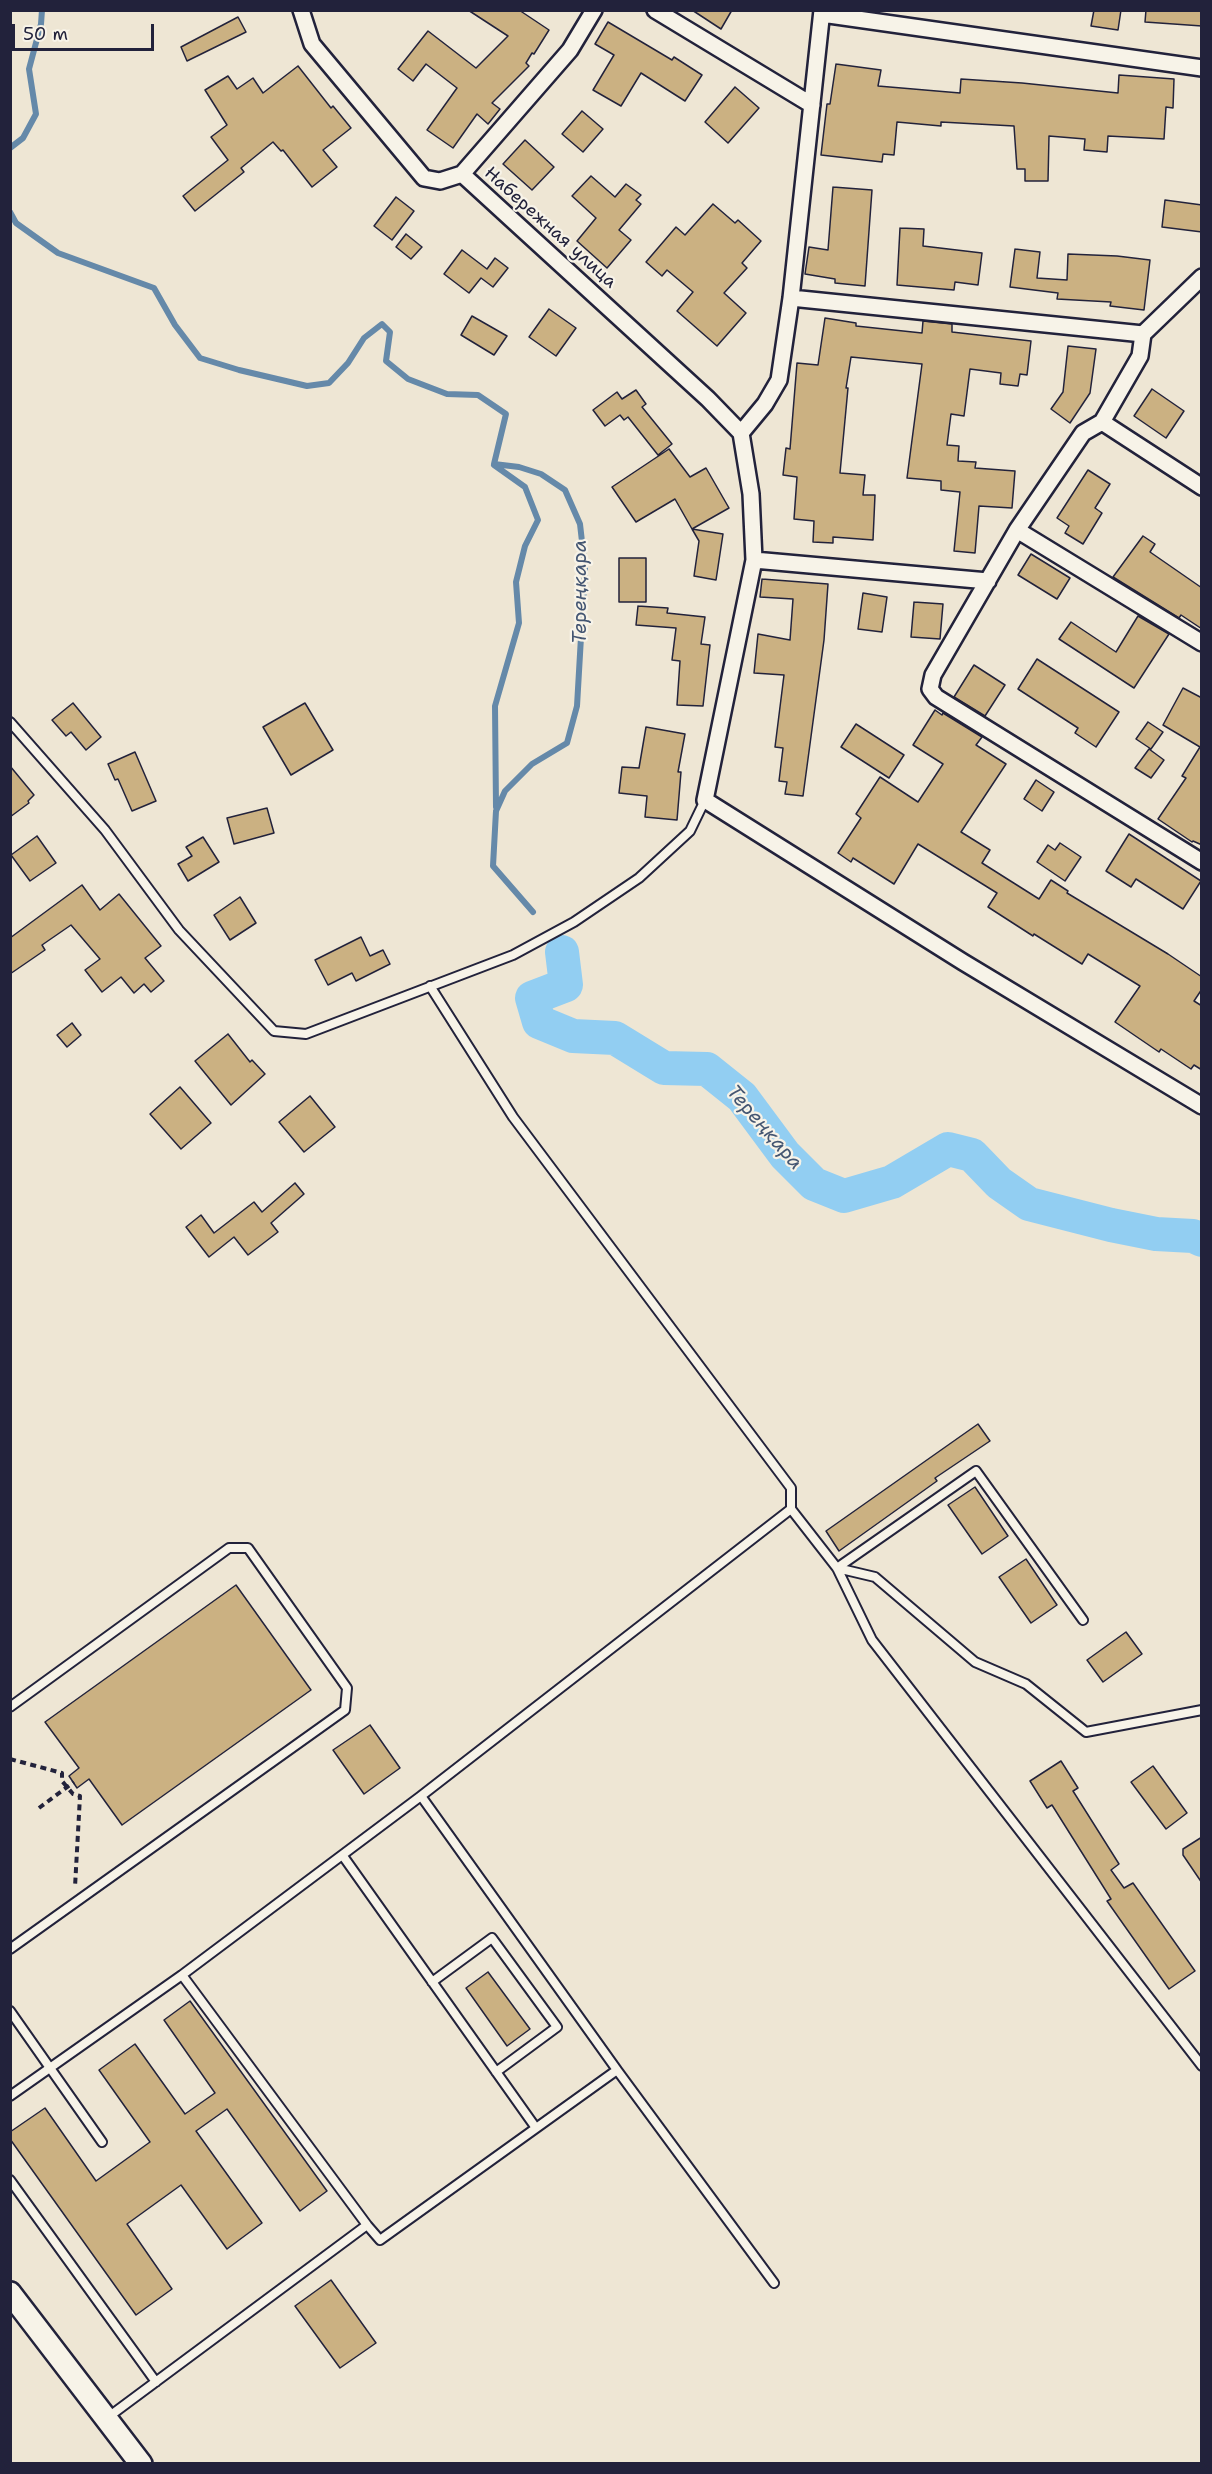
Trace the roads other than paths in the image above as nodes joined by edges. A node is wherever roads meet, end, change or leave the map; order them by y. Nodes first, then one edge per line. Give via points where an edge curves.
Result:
1 (301, 10) edge
2 (594, 10) edge
3 (655, 10) edge
4 (822, 12) edge
5 (1202, 68) edge
6 (812, 105) junction
7 (462, 174) junction
8 (1202, 277) edge
9 (791, 298) junction
10 (1143, 334) junction
11 (1102, 422) junction
12 (741, 433) junction
13 (1202, 487) edge
14 (1017, 530) junction
15 (754, 560) junction
16 (988, 581) junction
17 (1202, 643) edge
18 (10, 722) edge
19 (705, 800) junction
20 (1202, 862) edge
21 (430, 986) junction
22 (1202, 1106) edge
23 (791, 1509) junction
24 (837, 1568) junction
25 (1083, 1620) dead end
26 (10, 1707) edge
27 (1202, 1710) edge
28 (421, 1796) junction
29 (343, 1856) junction
30 (10, 1949) edge
31 (182, 1975) junction
32 (432, 1982) junction
33 (10, 2011) edge
34 (1202, 2066) edge
35 (50, 2068) junction
36 (617, 2070) junction
37 (496, 2072) junction
38 (10, 2096) edge
39 (536, 2128) junction
40 (102, 2142) dead end
41 (10, 2180) edge
42 (367, 2225) junction
43 (774, 2283) dead end
44 (10, 2293) edge
45 (156, 2382) junction
46 (106, 2419) junction
47 (141, 2463) edge

1 - 7 street, Набережная улица via 312,44 424,178 440,181
2 - 7 street via 570,50
3 - 6 street
4 - 5 street
4 - 6 street
6 - 9 street
7 - 12 street, Набережная улица
8 - 10 street
9 - 10 street
9 - 12 street via 779,380
10 - 11 street via 1140,356
11 - 13 street
11 - 14 street via 1083,433
12 - 15 street via 751,494
14 - 16 street
14 - 17 street
15 - 16 street
15 - 19 street
16 - 20 street via 933,675 930,689 936,697
18 - 21 lane via 105,830 178,930 274,1031 306,1034
19 - 21 lane via 690,831 630,884 574,922 513,955
19 - 22 street
21 - 23 lane via 513,1117 791,1488
23 - 24 lane
23 - 28 lane
24 - 25 lane via 975,1471
24 - 27 lane via 875,1577 975,1662 1026,1684 1086,1732
24 - 34 lane via 872,1640
26 - 30 lane via 230,1548 248,1548 347,1688 345,1710
28 - 29 lane
28 - 36 lane
29 - 31 lane
29 - 32 lane
31 - 35 lane
31 - 42 lane
32 - 37 lane
32 - 37 lane via 492,1938 557,2027
33 - 35 lane
35 - 38 lane
35 - 40 lane
36 - 39 lane
36 - 43 lane
37 - 39 lane
39 - 42 lane via 380,2240
41 - 45 lane
42 - 45 lane
44 - 46 street
45 - 46 lane
46 - 47 street

